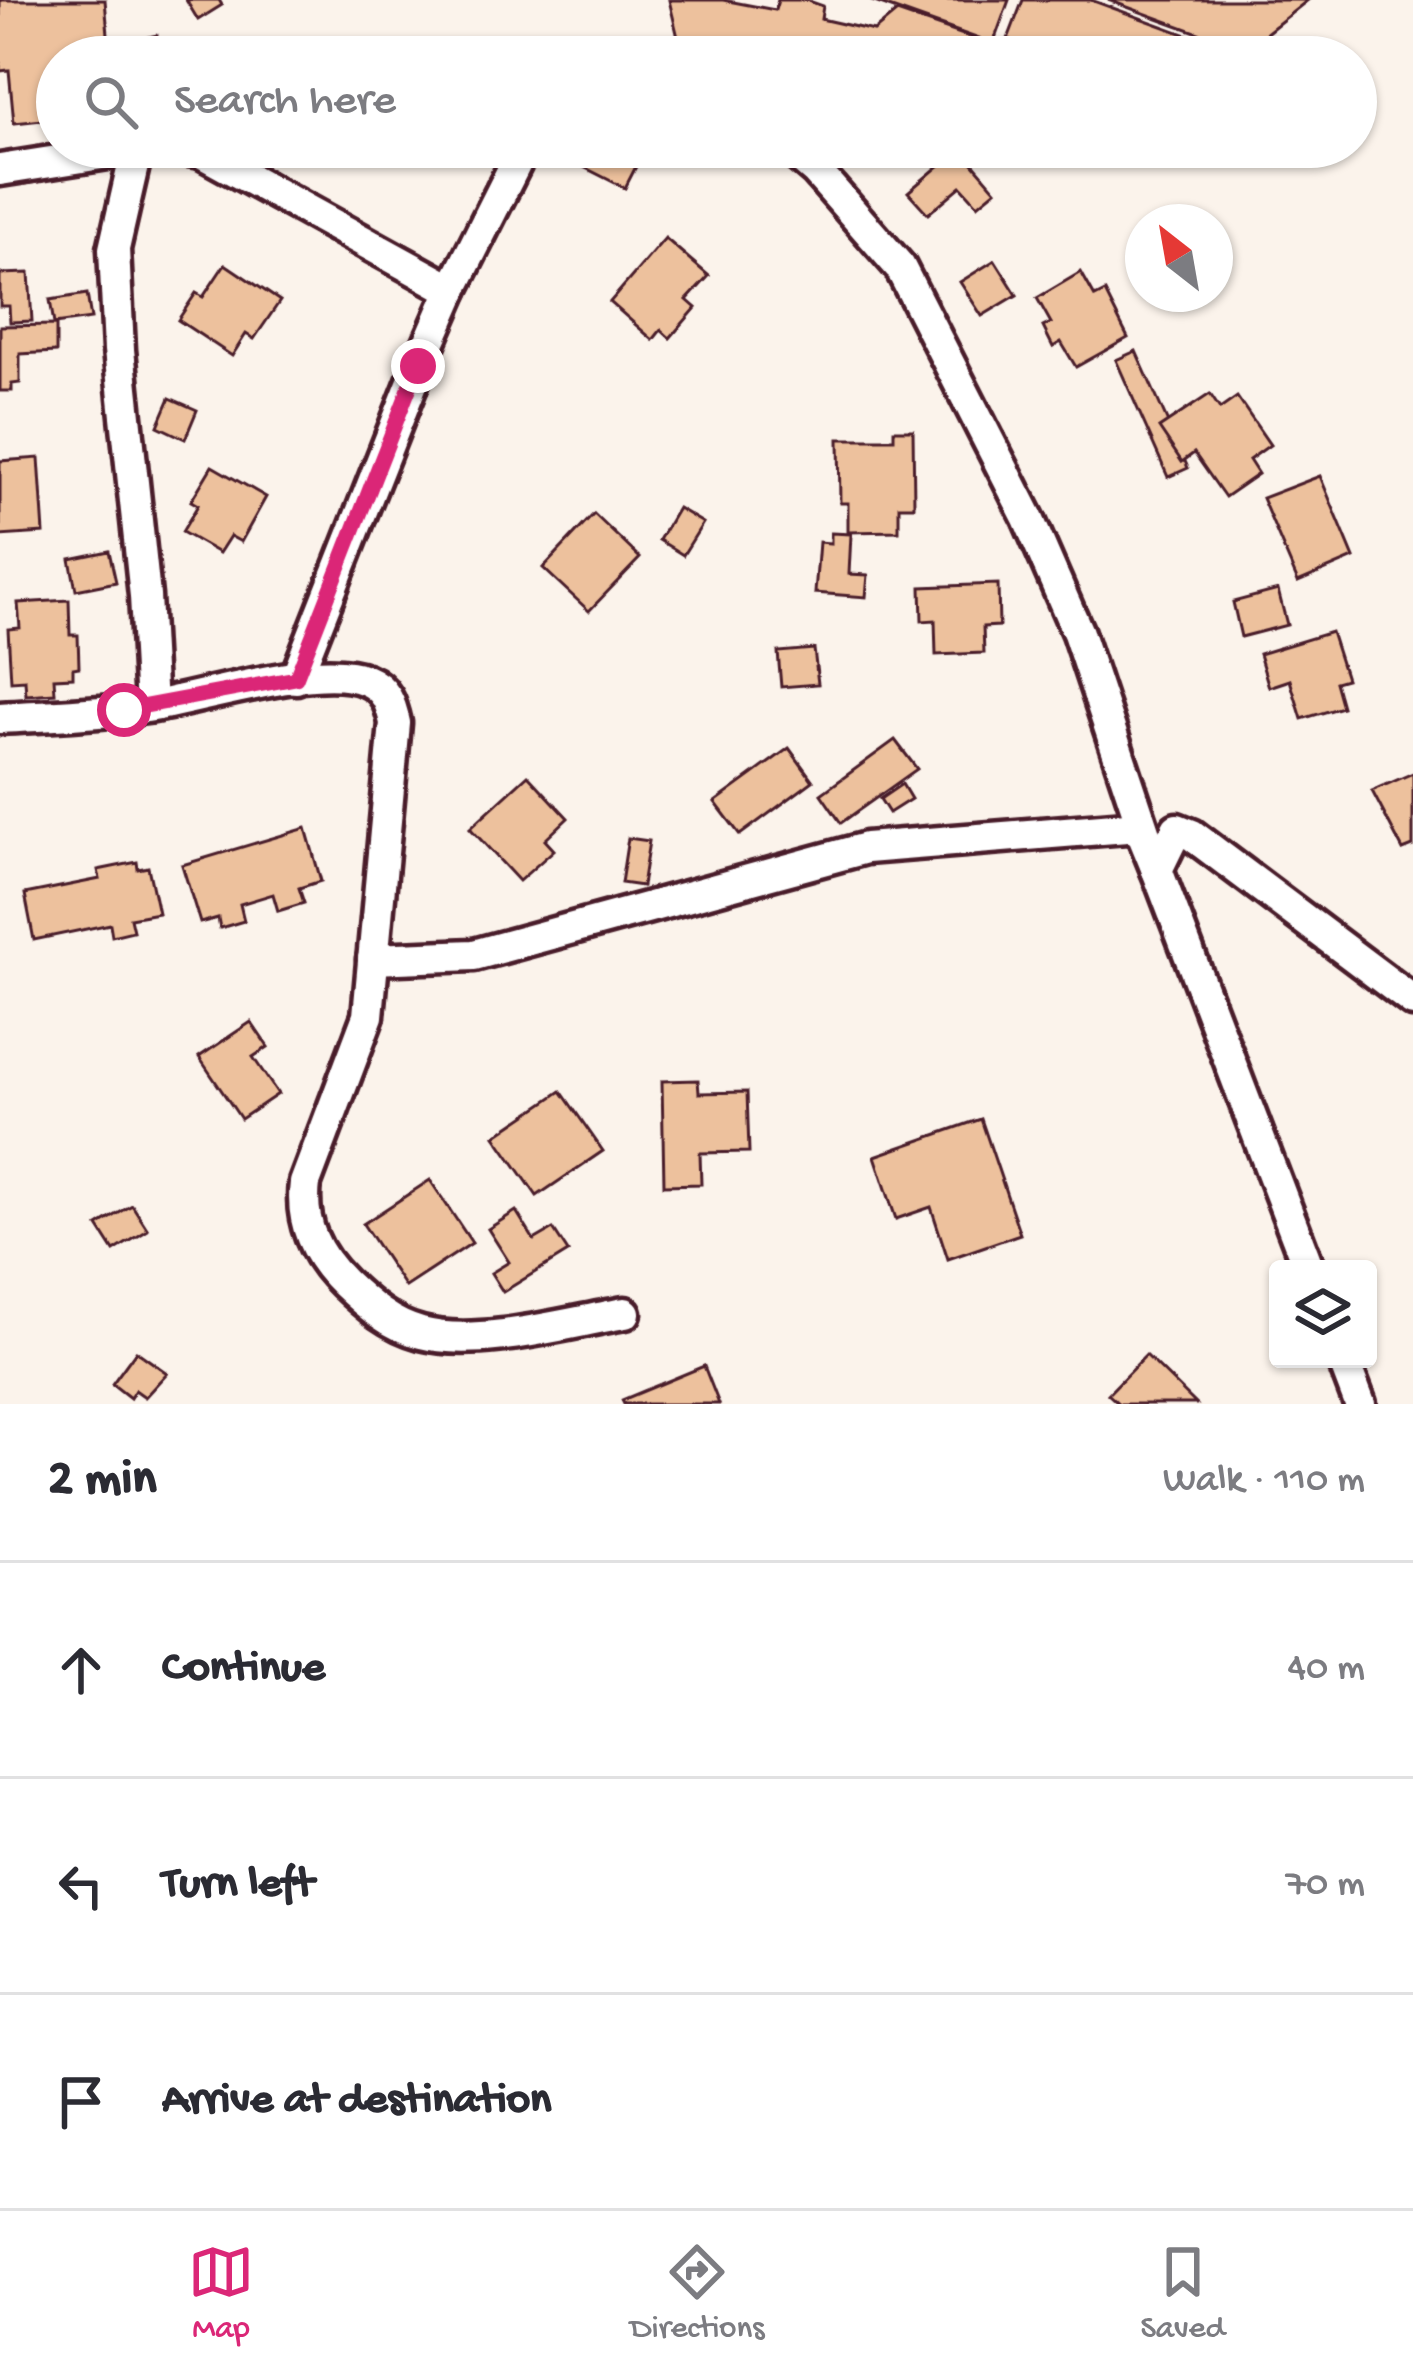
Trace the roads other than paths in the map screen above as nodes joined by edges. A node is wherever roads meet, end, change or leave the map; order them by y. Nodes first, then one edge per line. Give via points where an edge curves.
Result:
1 (36, 164) edge
2 (135, 168) edge
3 (230, 168) edge
4 (513, 168) edge
5 (812, 168) edge
6 (0, 170) edge
7 (452, 290) junction
8 (296, 678) junction
9 (151, 706) junction
10 (0, 718) edge
11 (1157, 870) junction
12 (373, 958) junction
13 (1413, 1000) edge
14 (1306, 1260) edge
15 (625, 1313) dead end
16 (1346, 1368) edge
17 (1360, 1404) edge

1 - 6 street
2 - 9 street via 114,249
3 - 7 street
4 - 7 street
5 - 11 street via 880,241 920,305 1066,600
7 - 8 street
8 - 9 street
8 - 12 street via 365,680 390,702 395,723
9 - 10 street
11 - 12 street via 1139,826 910,842 830,855 474,955
11 - 13 street via 1177,829 1192,836
11 - 14 street
12 - 15 street via 361,1043 305,1184 305,1225 325,1262 374,1309 422,1334 471,1337
16 - 17 street

